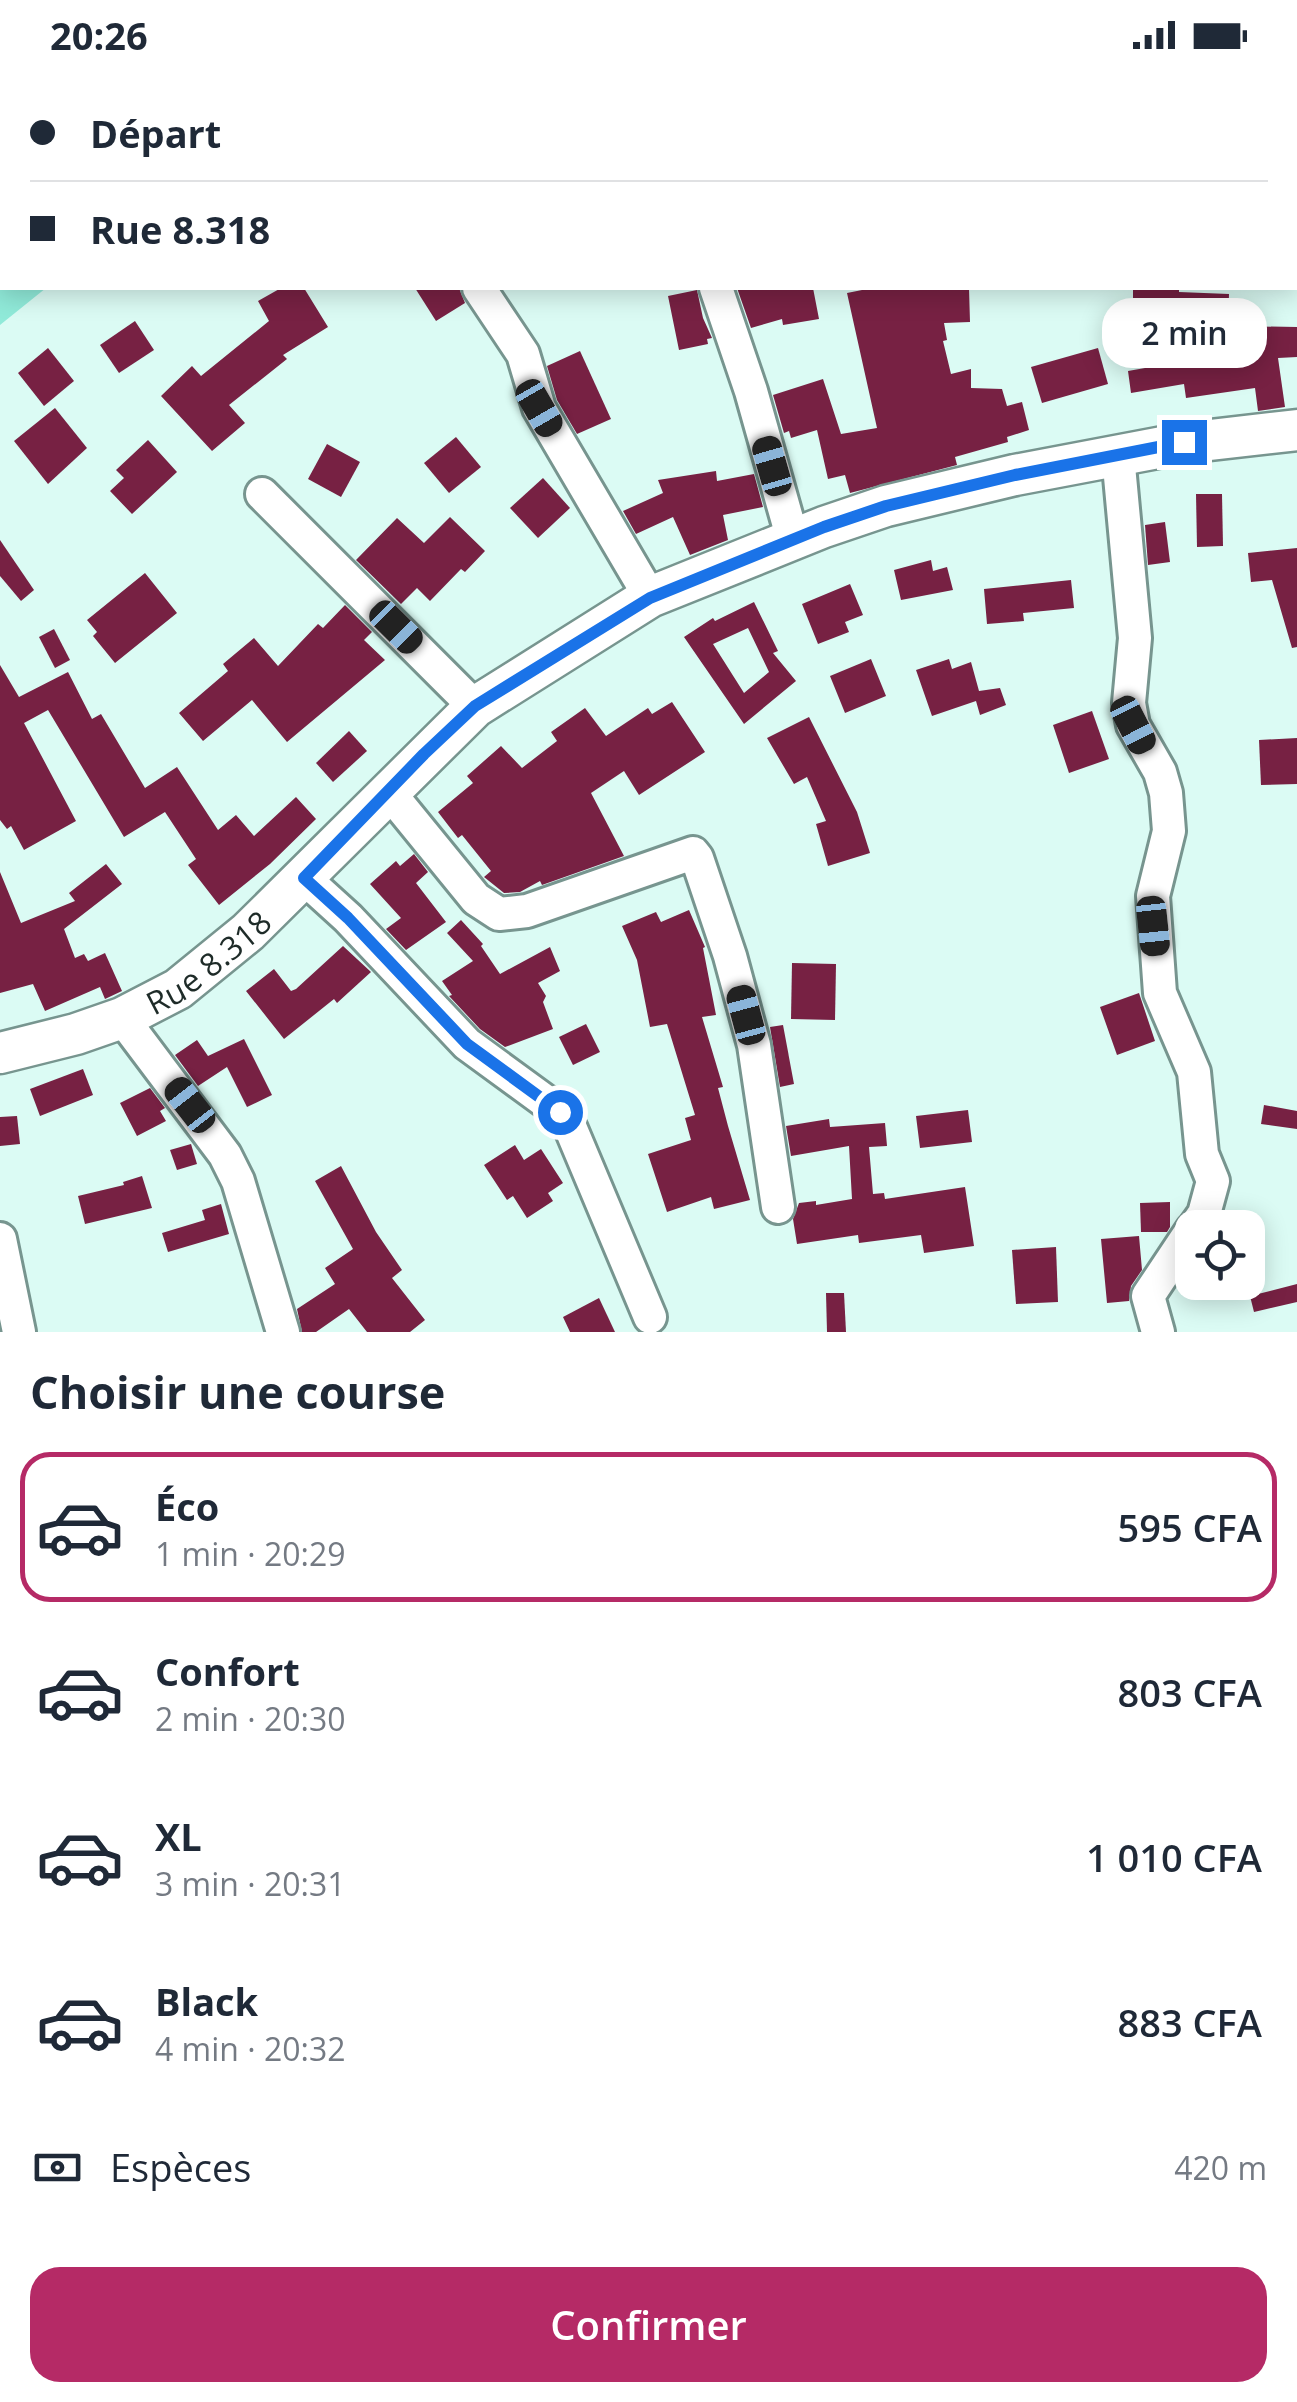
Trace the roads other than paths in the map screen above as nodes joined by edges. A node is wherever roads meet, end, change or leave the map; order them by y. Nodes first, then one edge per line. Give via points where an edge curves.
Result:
1 (480, 290) edge
2 (717, 290) edge
3 (1297, 430) edge
4 (1118, 455) junction
5 (262, 494) dead end
6 (793, 540) junction
7 (650, 598) junction
8 (475, 706) junction
9 (388, 792) junction
10 (304, 878) junction
11 (122, 1018) junction
12 (0, 1053) edge
13 (778, 1207) dead end
14 (1205, 1210) edge
15 (0, 1239) edge
16 (1175, 1256) edge
17 (650, 1318) dead end
18 (19, 1332) edge
19 (283, 1332) edge
20 (1158, 1332) edge

1 - 7 street via 522,354 539,408
2 - 6 street
3 - 4 main road, Rue 8.318
4 - 6 main road, Rue 8.318 via 886,506
4 - 14 street via 1135,638 1130,704 1133,725 1166,793 1168,831 1153,896 1160,992 1194,1072 1202,1154 1214,1180
5 - 8 street
6 - 7 main road, Rue 8.318
7 - 8 main road, Rue 8.318
8 - 9 main road, Rue 8.318
9 - 10 main road, Rue 8.318
9 - 13 street via 476,900 499,914 527,911 693,853 754,1045
10 - 11 main road, Rue 8.318 via 205,970
10 - 17 street via 467,1044 560,1112
11 - 12 main road, Rue 8.318
11 - 19 street via 225,1155
15 - 18 street
16 - 20 street via 1148,1296

